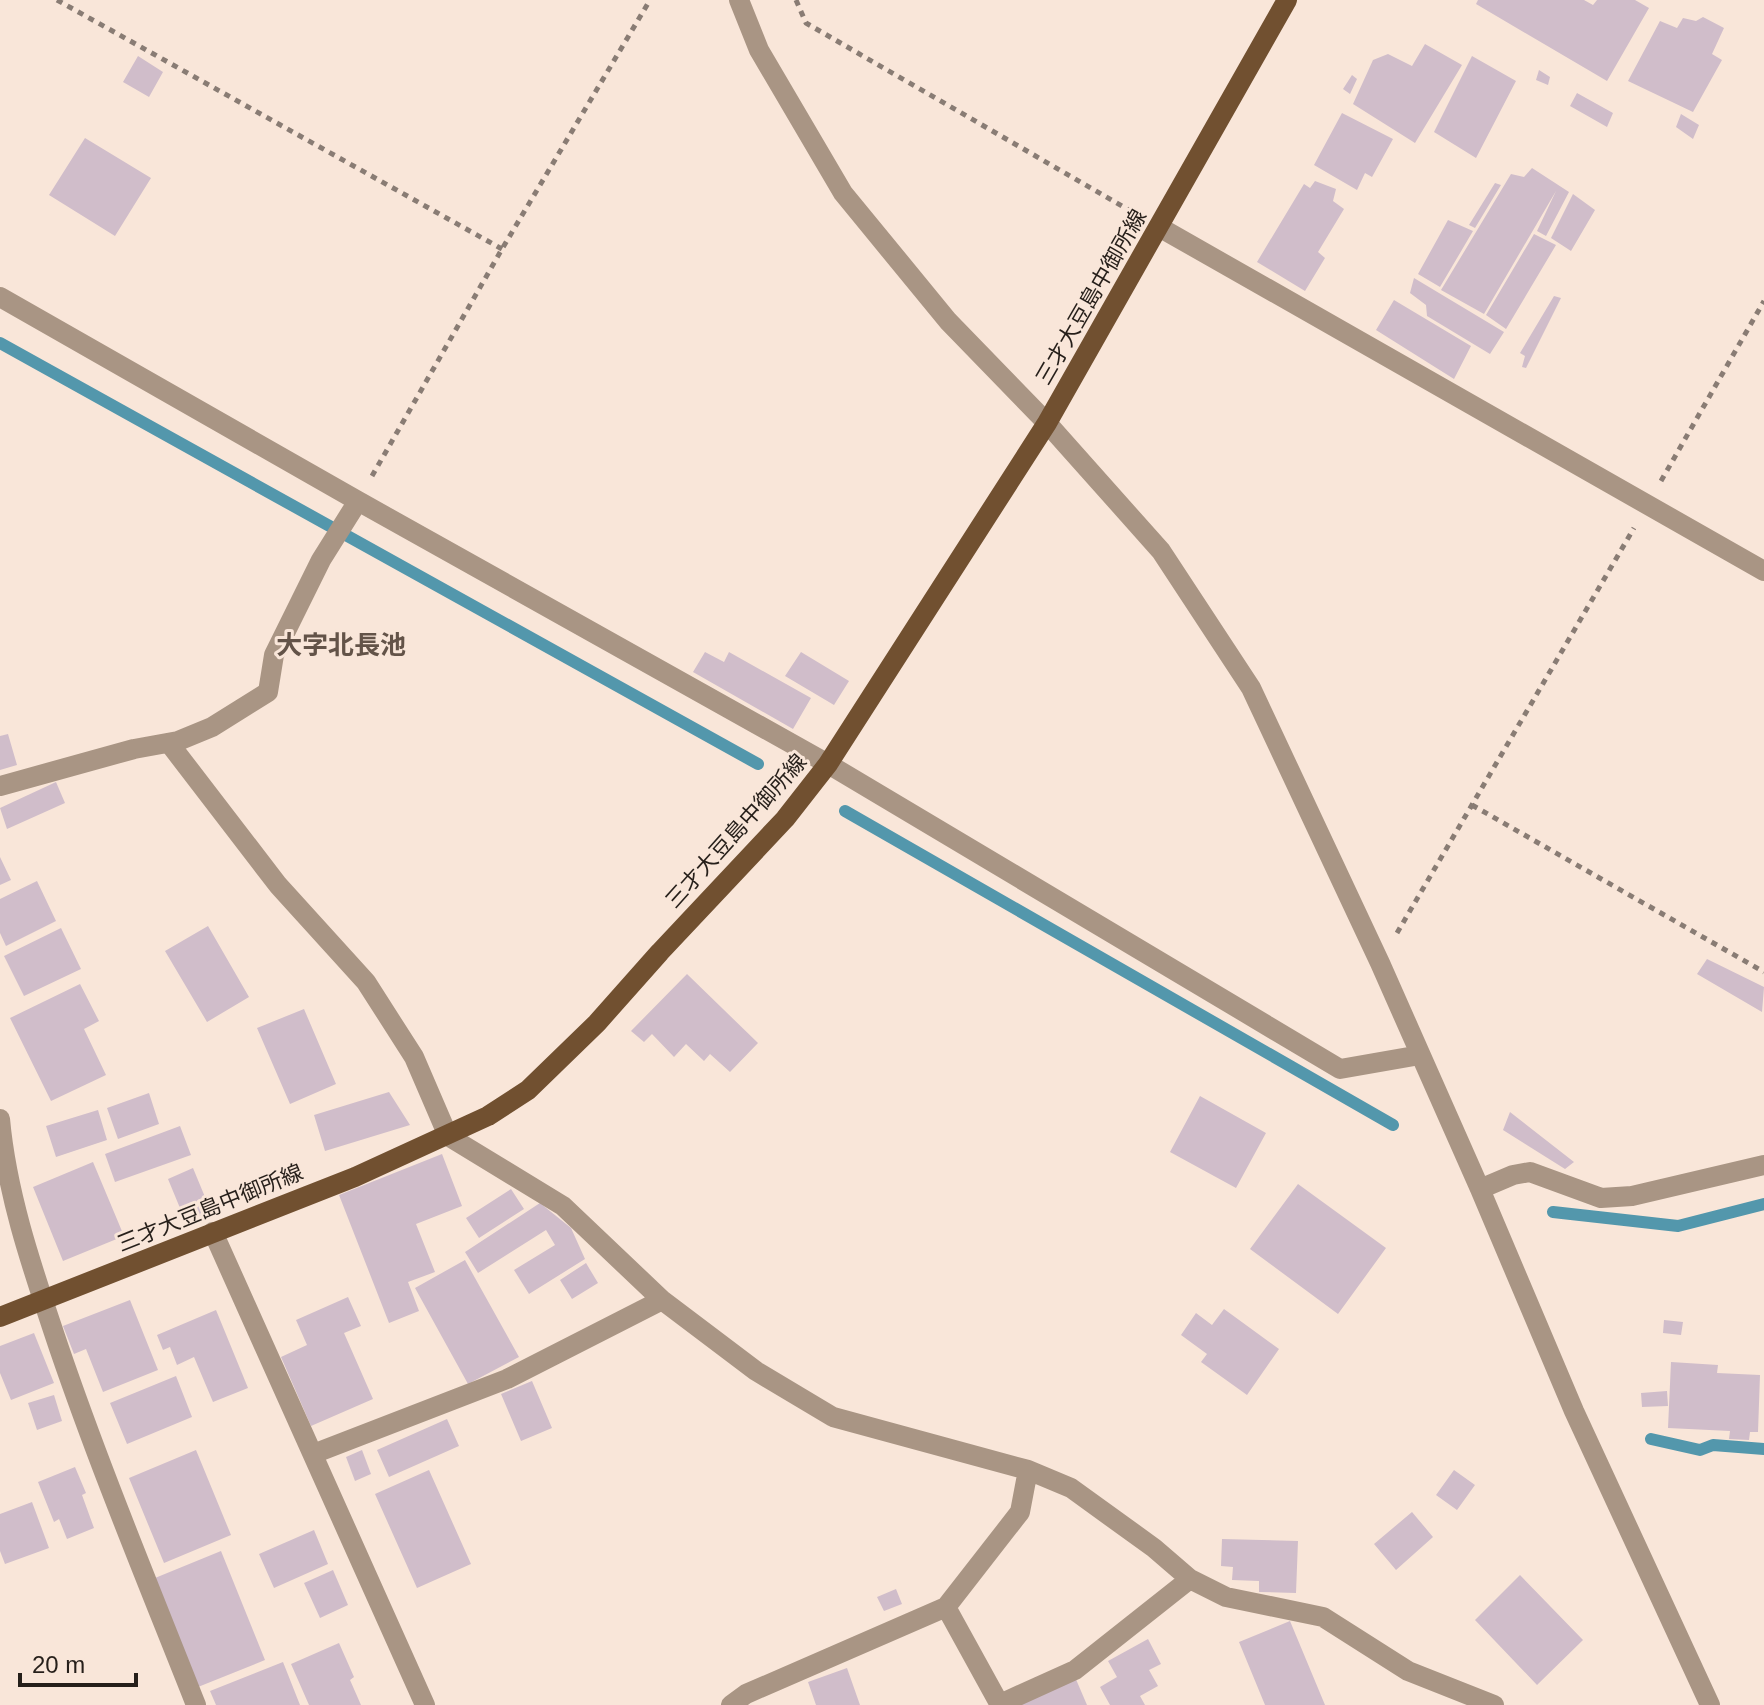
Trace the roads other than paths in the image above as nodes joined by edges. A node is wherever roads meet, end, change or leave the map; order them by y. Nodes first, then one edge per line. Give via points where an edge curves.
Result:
1 (739, 0) edge
2 (1287, 0) edge
3 (1159, 227) junction
4 (0, 297) edge
5 (1047, 423) junction
6 (358, 501) junction
7 (1764, 571) edge
8 (173, 742) junction
9 (823, 770) junction
10 (0, 786) edge
11 (1420, 1055) junction
12 (0, 1119) edge
13 (448, 1136) junction
14 (1764, 1165) edge
15 (1480, 1189) junction
16 (213, 1232) junction
17 (43, 1300) junction
18 (662, 1300) junction
19 (0, 1317) edge
20 (313, 1454) junction
21 (1028, 1470) junction
22 (1190, 1579) junction
23 (946, 1607) junction
24 (1000, 1704) edge
25 (196, 1705) edge
26 (425, 1705) edge
27 (731, 1705) edge
28 (1494, 1705) edge
29 (1710, 1705) edge

1 - 5 street via 759,50 843,193 948,321
2 - 3 main road, 三才大豆島中御所線
3 - 5 main road, 三才大豆島中御所線
3 - 7 street
4 - 6 street
5 - 9 main road, 三才大豆島中御所線
5 - 11 street via 1161,551 1251,688
6 - 8 street via 321,560 274,655 268,692 212,727
6 - 9 street
8 - 10 street
8 - 13 street via 278,885 366,982 414,1057
9 - 11 street via 1340,1069
9 - 13 main road, 三才大豆島中御所線 via 785,819 597,1023 528,1090
11 - 15 street
12 - 17 street via 4,1166
13 - 16 main road, 三才大豆島中御所線
13 - 18 street via 563,1206
14 - 15 street via 1632,1196 1601,1198 1530,1172
15 - 29 street via 1574,1411
16 - 17 main road, 三才大豆島中御所線
16 - 20 street
17 - 19 main road, 三才大豆島中御所線
17 - 25 street via 85,1424
18 - 20 street via 507,1379
18 - 21 street via 756,1371 833,1417
20 - 26 street
21 - 22 street via 1071,1488
21 - 23 street via 1020,1512
22 - 24 street via 1075,1670
22 - 28 street via 1226,1597 1323,1617 1408,1671
23 - 24 street
23 - 27 street

